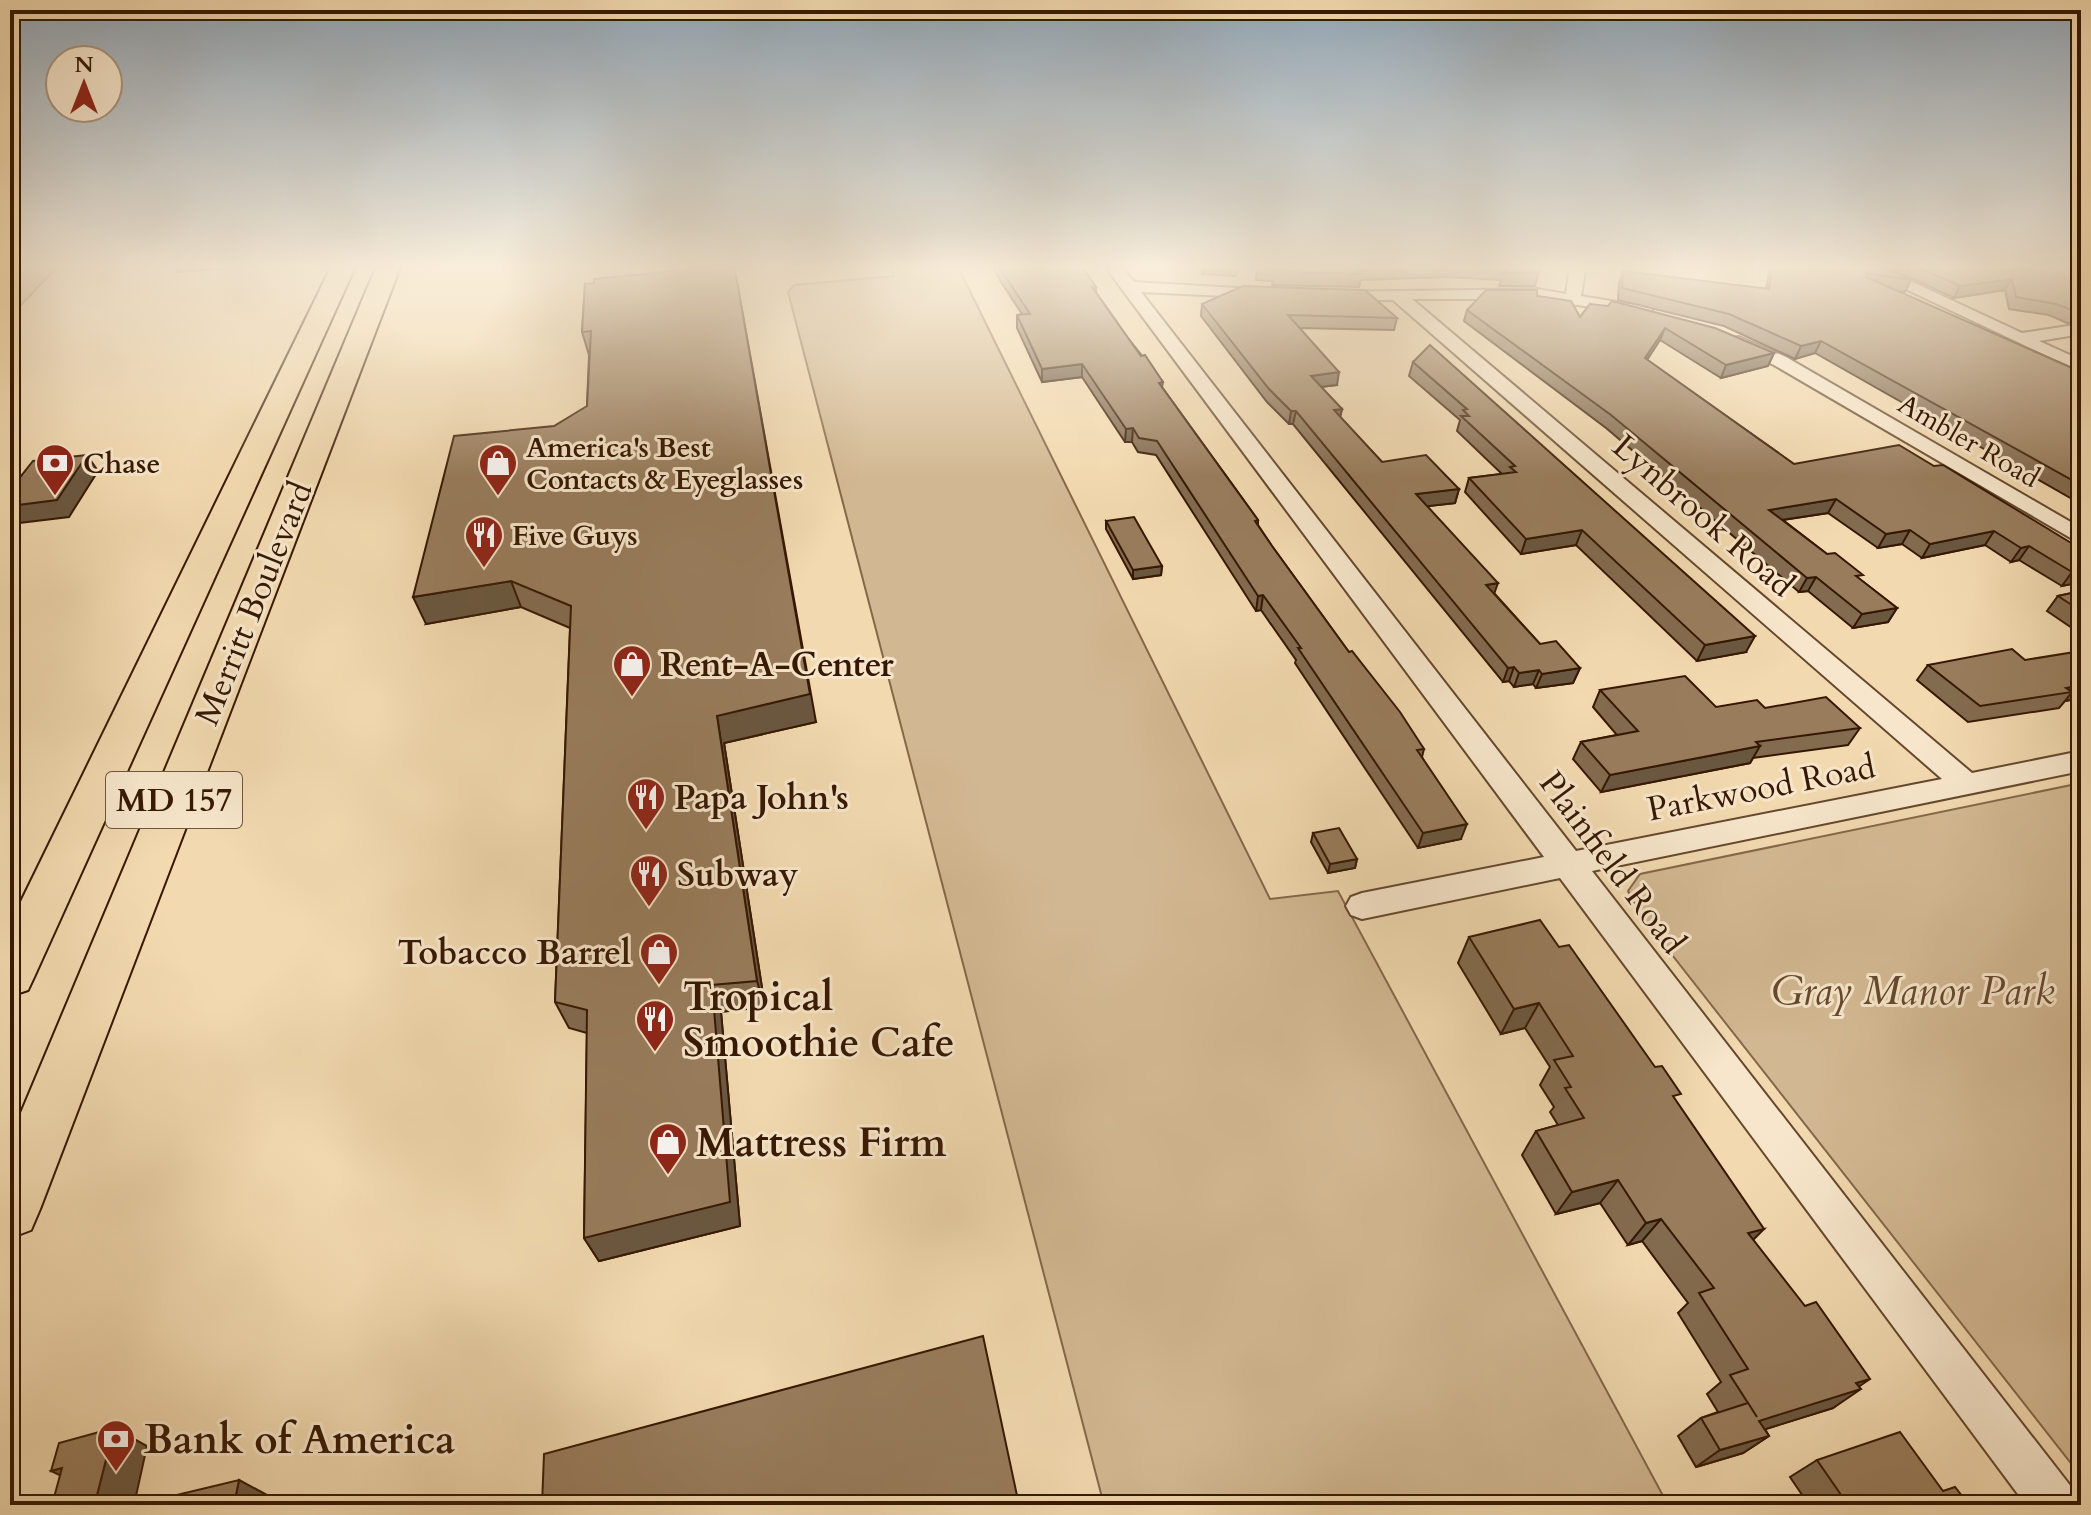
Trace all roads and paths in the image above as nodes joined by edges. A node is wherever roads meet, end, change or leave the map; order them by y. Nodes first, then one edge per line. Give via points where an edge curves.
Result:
1 (311, 336) edge
2 (361, 336) edge
3 (1165, 336) edge
4 (1444, 336) edge
5 (1723, 336) edge
6 (2017, 336) edge
7 (2037, 336) edge
8 (2022, 338) junction
9 (2081, 367) edge
10 (2081, 537) edge
11 (2081, 761) edge
12 (1966, 784) junction
13 (1567, 865) junction
14 (1362, 906) dead end
15 (10, 975) edge
16 (10, 1209) edge
17 (2055, 1505) edge

1 - 15 main road, Merritt Boulevard / MD 157
2 - 16 main road, Merritt Boulevard / MD 157
3 - 13 street, Plainfield Road
4 - 12 street, Lynbrook Road
5 - 10 street, Ambler Road via 1780,361
6 - 8 street
7 - 8 street
8 - 9 street
11 - 12 street, Parkwood Road
12 - 13 street, Parkwood Road
13 - 14 street, Parkwood Road
13 - 17 street, Plainfield Road

